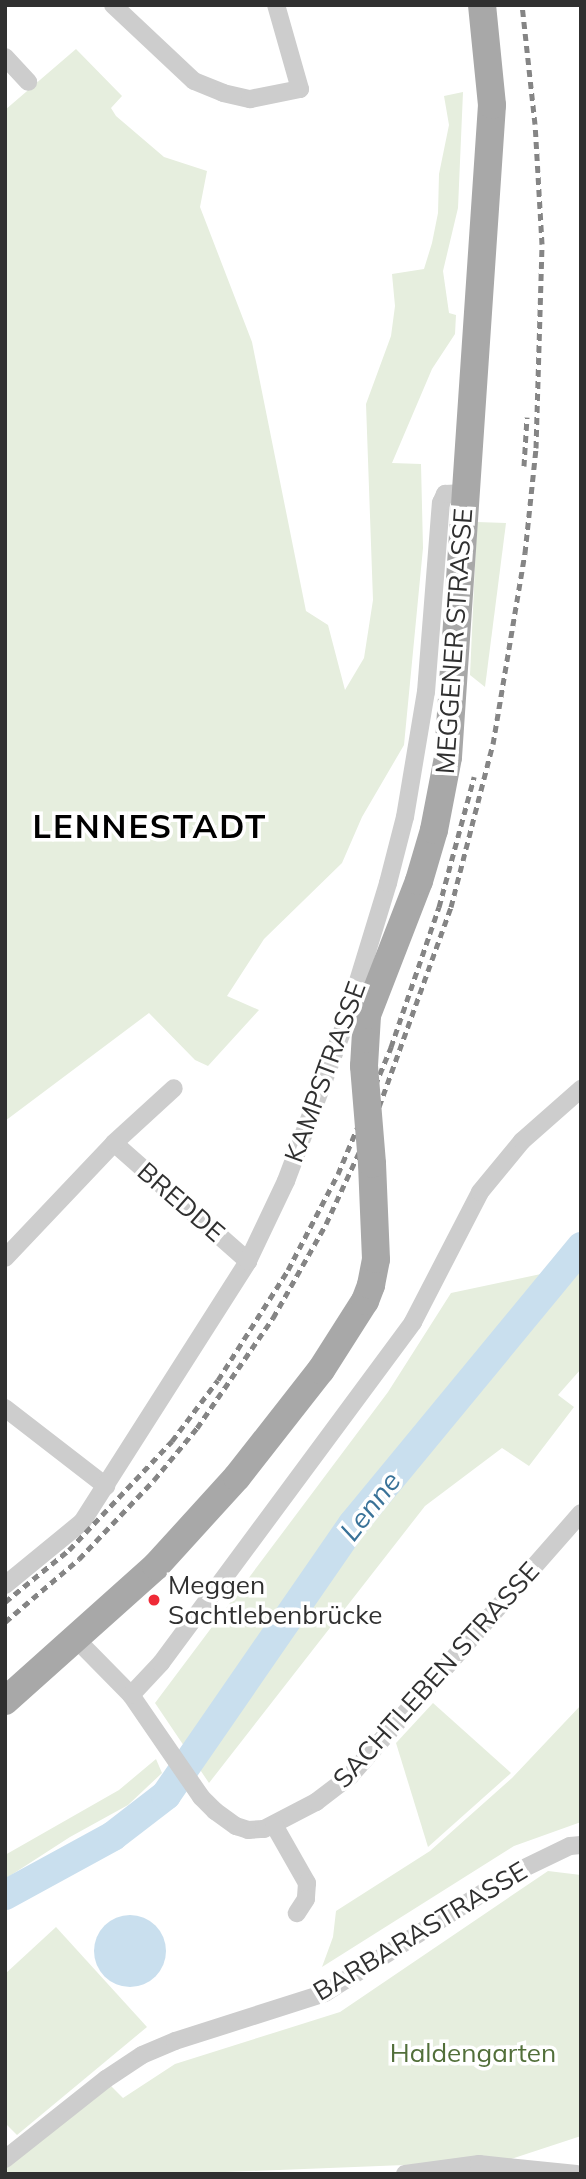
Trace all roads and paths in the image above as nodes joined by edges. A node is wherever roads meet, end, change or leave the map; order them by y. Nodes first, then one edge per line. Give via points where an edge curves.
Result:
1 (276, 5) edge
2 (117, 7) edge
3 (483, 10) edge
4 (5, 57) edge
5 (28, 82) dead end
6 (465, 493) junction
7 (174, 1088) dead end
8 (581, 1089) edge
9 (114, 1143) junction
10 (5, 1258) edge
11 (248, 1261) junction
12 (5, 1408) edge
13 (106, 1486) junction
14 (581, 1513) edge
15 (9, 1577) edge
16 (75, 1638) junction
17 (131, 1695) junction
18 (5, 1701) edge
19 (274, 1825) junction
20 (581, 1845) edge
21 (297, 1913) dead end
22 (5, 2159) edge
23 (405, 2174) edge
24 (576, 2174) edge

1 - 2 street via 300,89 250,99 194,81
3 - 6 main road, MEGGENER STRASSE via 492,105
4 - 5 street
6 - 11 street, KAMPSTRASSE via 445,494 441,503 425,705 388,883 320,1095
6 - 16 main road, MEGGENER STRASSE, bridge via 446,767 419,881 367,1015 364,1066 376,1259 365,1301 321,1370 237,1477 156,1566
7 - 9 street, BREDDE
8 - 17 street via 522,1141 480,1192 413,1322 161,1663
9 - 10 street, BREDDE
9 - 11 street, BREDDE
11 - 13 street, KAMPSTRASSE
12 - 13 street
13 - 15 street, KAMPSTRASSE via 82,1522
14 - 19 street, SACHTLEBEN STRASSE via 350,1776
16 - 17 street, SACHTLEBEN STRASSE
16 - 18 main road, MEGGENER STRASSE
17 - 19 street, SACHTLEBEN STRASSE via 201,1797 236,1826 256,1830
19 - 21 street via 307,1883 306,1899
20 - 22 street, BARBARASTRASSE via 516,1872 325,1993 142,2055
23 - 24 street via 479,2164

